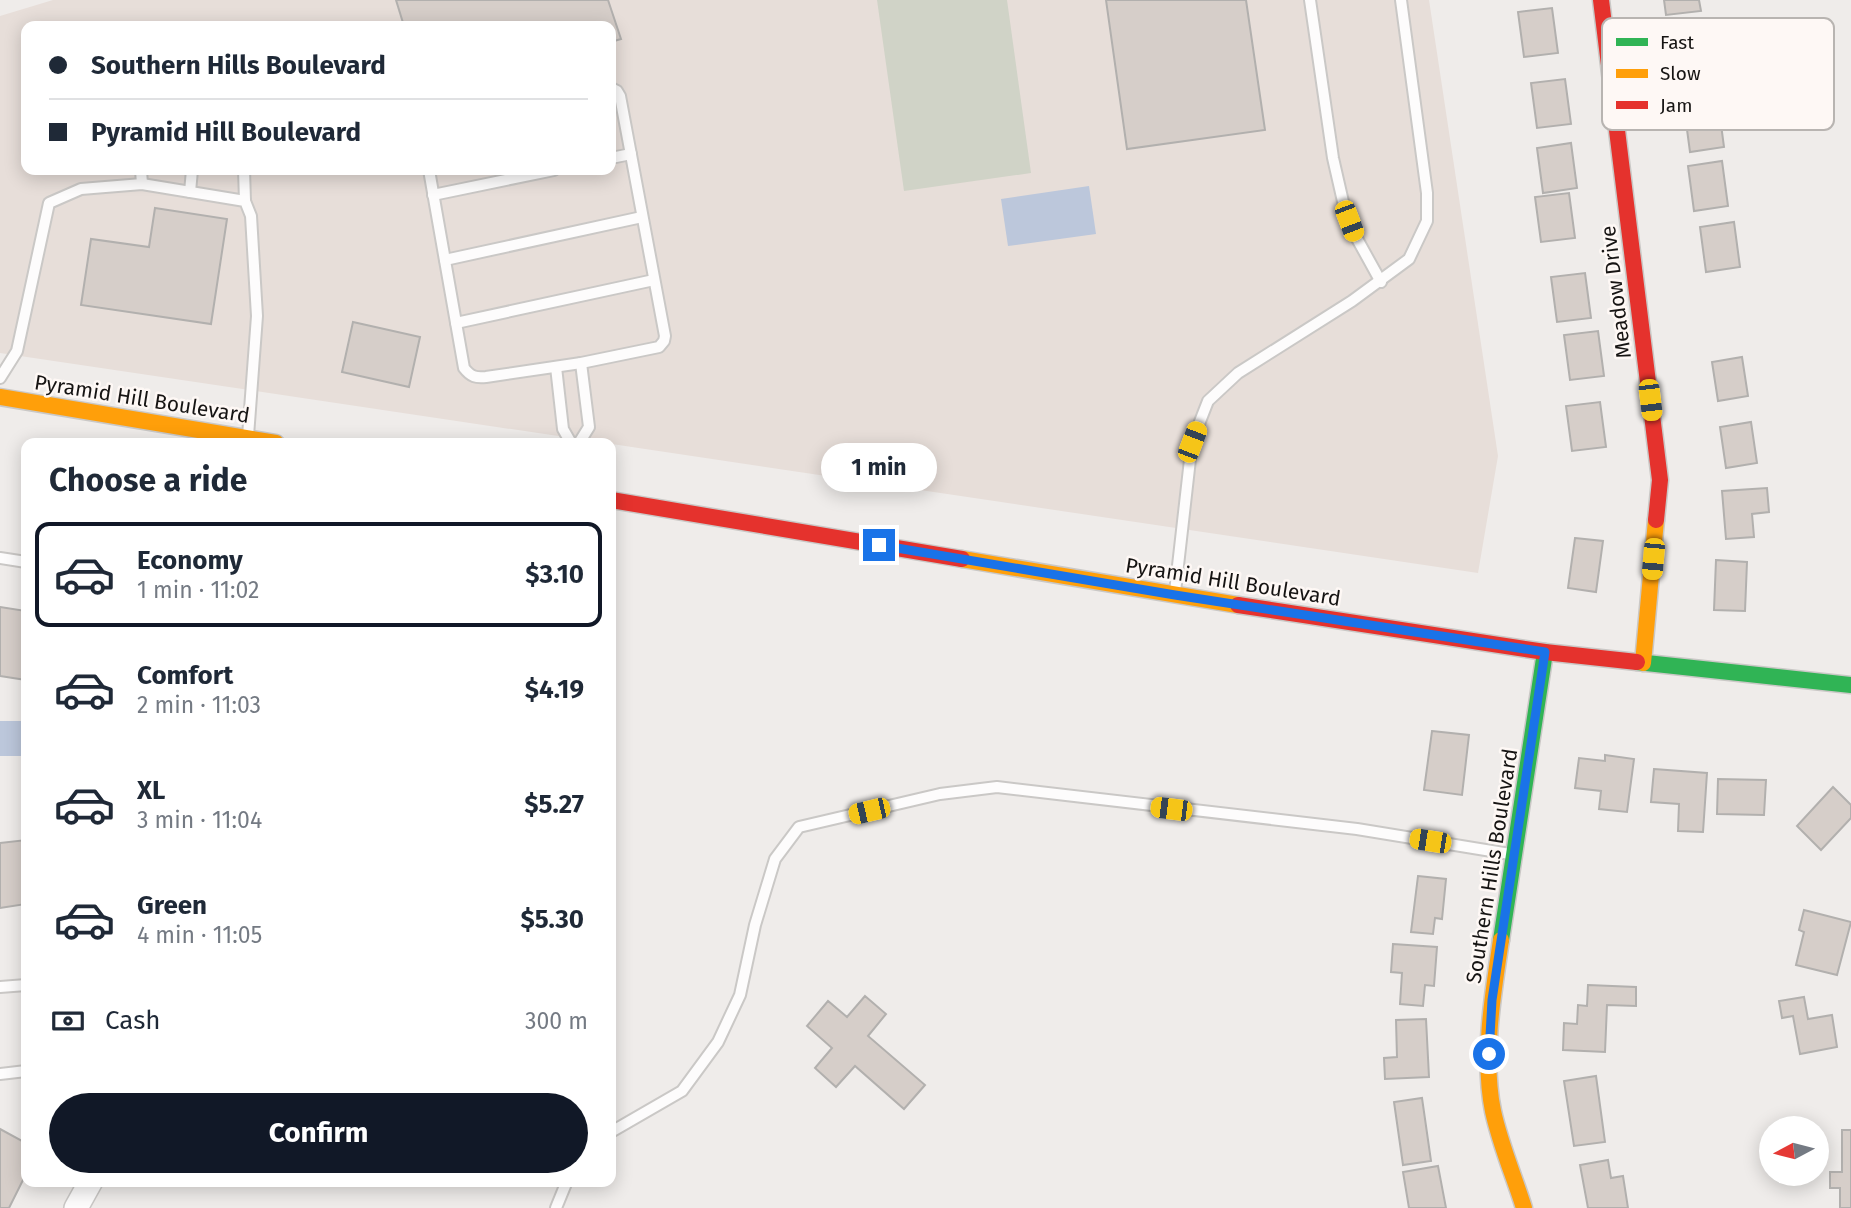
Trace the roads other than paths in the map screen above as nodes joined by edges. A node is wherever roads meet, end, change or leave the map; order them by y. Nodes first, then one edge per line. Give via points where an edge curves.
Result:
1 (1310, 0) edge
2 (1401, 0) edge
3 (1601, 0) edge
4 (1603, 18) edge
5 (616, 90) edge
6 (1617, 130) edge
7 (631, 154) junction
8 (616, 157) edge
9 (141, 175) edge
10 (192, 175) edge
11 (244, 175) edge
12 (430, 175) edge
13 (530, 175) edge
14 (142, 184) junction
15 (190, 192) junction
16 (433, 195) junction
17 (245, 201) junction
18 (642, 216) junction
19 (445, 260) junction
20 (654, 280) junction
21 (1381, 282) junction
22 (456, 323) junction
23 (582, 363) junction
24 (556, 367) junction
25 (0, 378) edge
26 (0, 397) edge
27 (236, 438) edge
28 (248, 438) edge
29 (568, 438) edge
30 (582, 438) edge
31 (616, 501) edge
32 (0, 558) edge
33 (21, 561) edge
34 (1175, 595) junction
35 (1545, 652) junction
36 (1643, 663) junction
37 (1851, 685) edge
38 (1516, 855) junction
39 (21, 986) edge
40 (0, 988) edge
41 (21, 1072) edge
42 (0, 1074) edge
43 (616, 1129) edge
44 (88, 1187) edge
45 (565, 1187) edge
46 (76, 1208) edge
47 (556, 1208) edge
48 (1524, 1208) edge

1 - 21 lane via 1343,206
2 - 21 lane via 1427,221 1409,259
3 - 4 main road, Meadow Drive
5 - 7 lane
6 - 36 main road, Meadow Drive via 1660,480
7 - 8 lane
7 - 18 lane
9 - 14 lane
10 - 15 lane
11 - 17 lane
12 - 16 lane
13 - 16 lane
14 - 15 lane
14 - 25 lane via 81,189 49,204 17,351
15 - 17 lane
16 - 19 lane
17 - 28 lane via 251,216 257,316
18 - 19 lane
18 - 20 lane
19 - 22 lane
20 - 22 lane
20 - 23 lane via 664,341 659,347
21 - 34 lane via 1238,373 1208,401 1192,442
22 - 24 lane via 464,369 469,374 486,377
23 - 24 lane
23 - 30 lane via 589,427
24 - 29 lane via 563,429
26 - 27 main road, Pyramid Hill Boulevard
31 - 34 main road, Pyramid Hill Boulevard
32 - 33 lane
34 - 35 main road, Pyramid Hill Boulevard
35 - 36 main road, Pyramid Hill Boulevard
35 - 38 main road, Southern Hills Boulevard
36 - 37 main road, Pyramid Hill Boulevard
38 - 43 lane via 1357,829 997,787 940,794 799,827 775,859 740,995 718,1042 682,1091
38 - 48 main road, Southern Hills Boulevard via 1492,1000 1489,1054 1493,1110
39 - 40 lane
41 - 42 lane
44 - 46 street
45 - 47 lane

